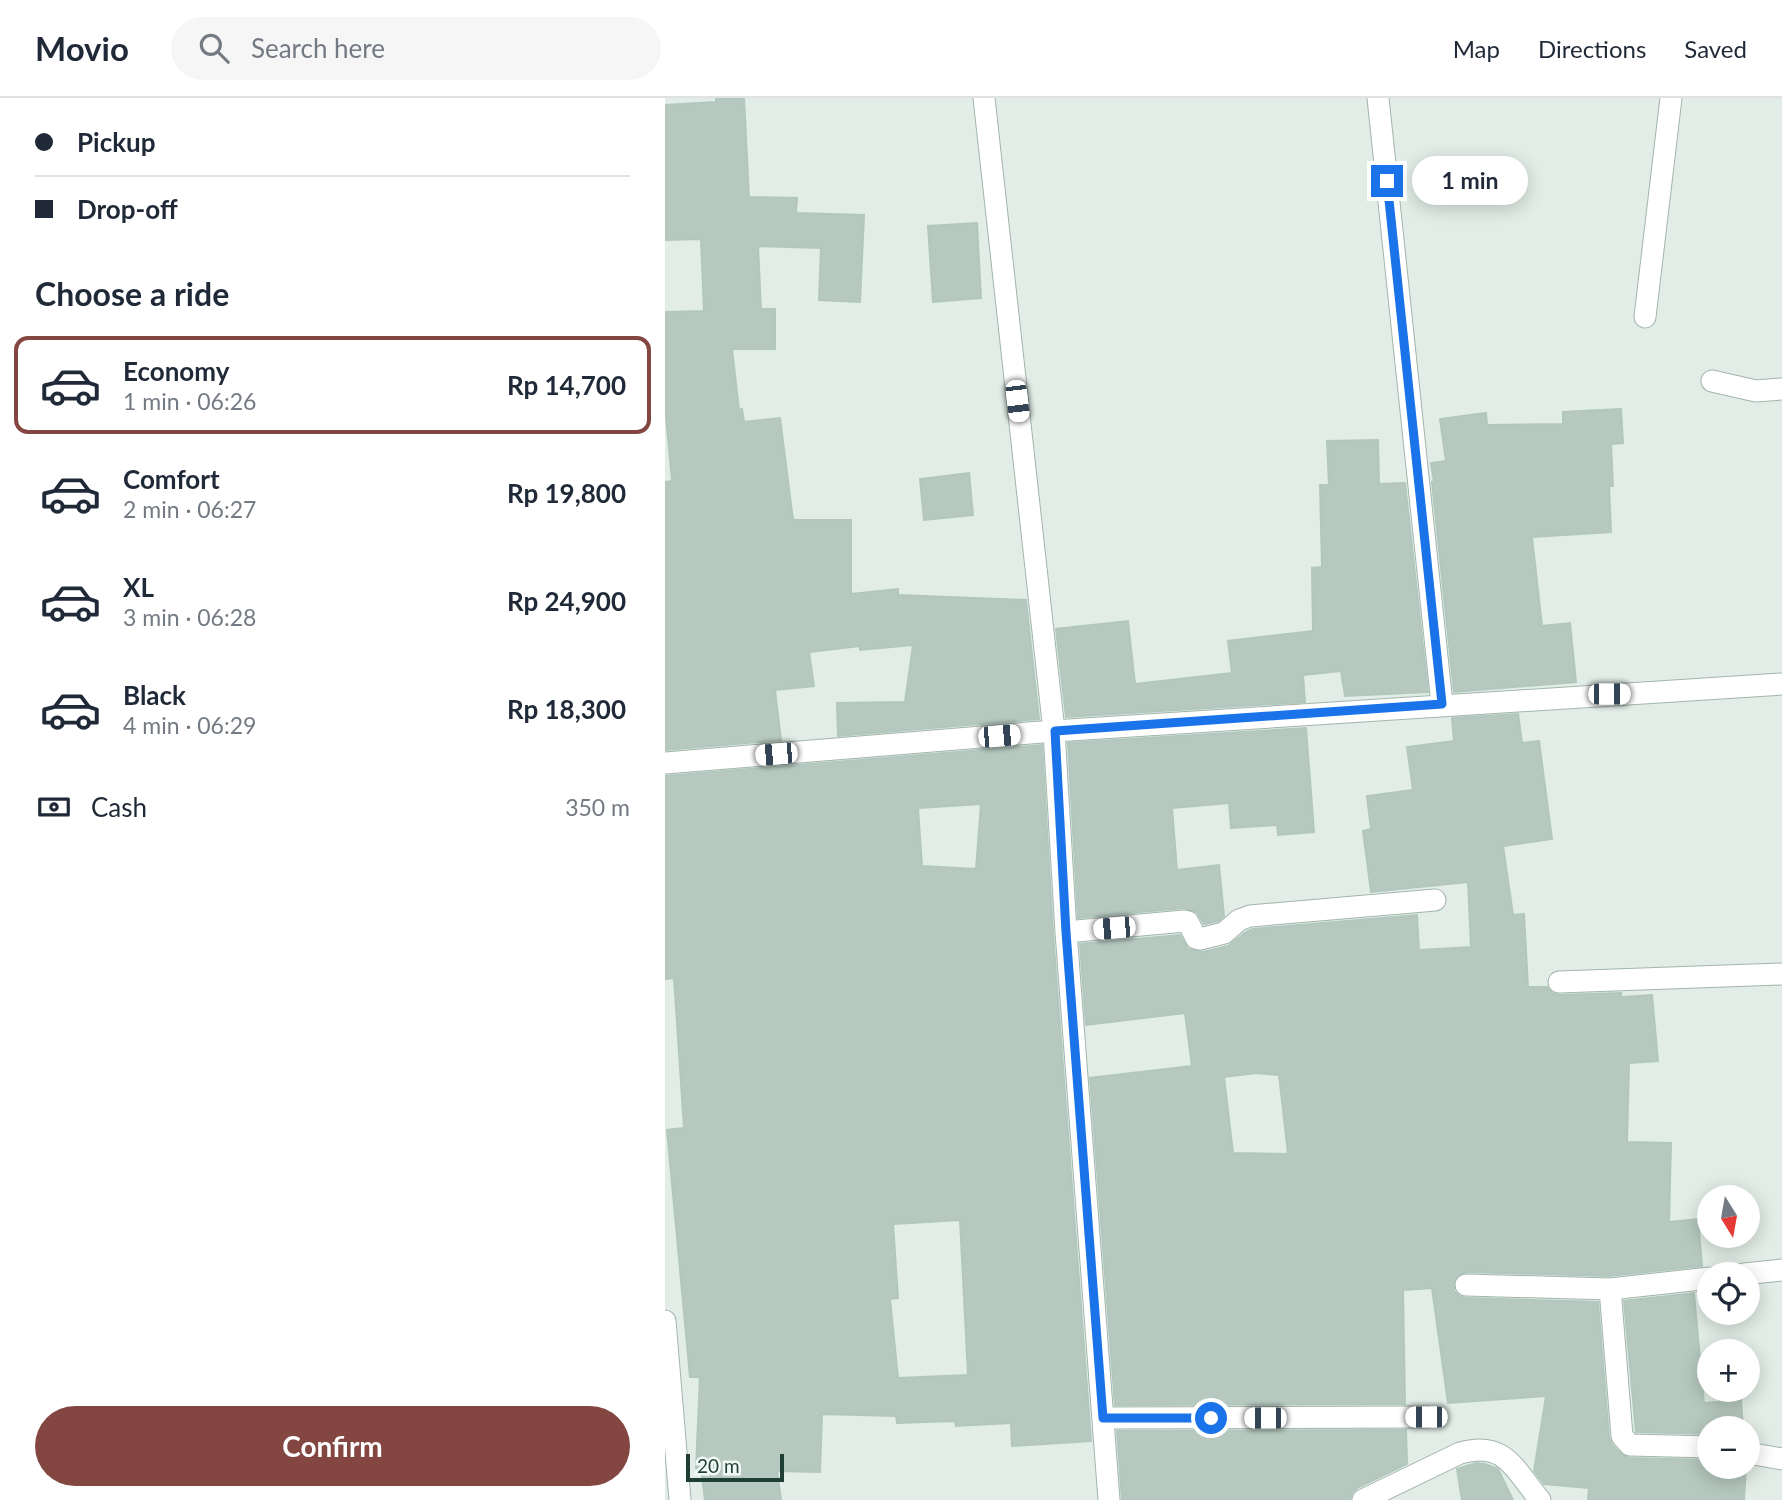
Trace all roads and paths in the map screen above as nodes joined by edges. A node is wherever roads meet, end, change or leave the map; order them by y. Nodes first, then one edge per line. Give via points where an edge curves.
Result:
1 (983, 98) edge
2 (1378, 98) edge
3 (1671, 98) edge
4 (1644, 317) dead end
5 (1712, 381) dead end
6 (1782, 389) edge
7 (1782, 684) edge
8 (1442, 704) junction
9 (1055, 731) junction
10 (665, 763) edge
11 (1435, 900) dead end
12 (1066, 932) junction
13 (1782, 974) edge
14 (1559, 982) dead end
15 (1782, 1270) edge
16 (1760, 1272) edge
17 (1697, 1279) edge
18 (1466, 1285) dead end
19 (1610, 1289) junction
20 (665, 1328) edge
21 (1426, 1417) dead end
22 (1103, 1418) junction
23 (1697, 1447) edge
24 (1760, 1455) edge
25 (1782, 1459) edge
26 (671, 1478) edge
27 (680, 1500) edge
28 (1109, 1500) edge
29 (1363, 1500) edge
30 (1540, 1500) edge

1 - 9 street
2 - 8 street
3 - 4 street
5 - 6 street via 1756,391
7 - 8 street
8 - 9 street
9 - 10 street
9 - 12 street
11 - 12 street via 1250,916 1224,933 1199,939 1184,921
12 - 22 street
13 - 14 street
15 - 16 street
17 - 19 street
18 - 19 street
19 - 23 street via 1625,1442
20 - 26 street
21 - 22 street
22 - 28 street
24 - 25 street
26 - 27 street
29 - 30 street via 1461,1453 1489,1449 1501,1453

